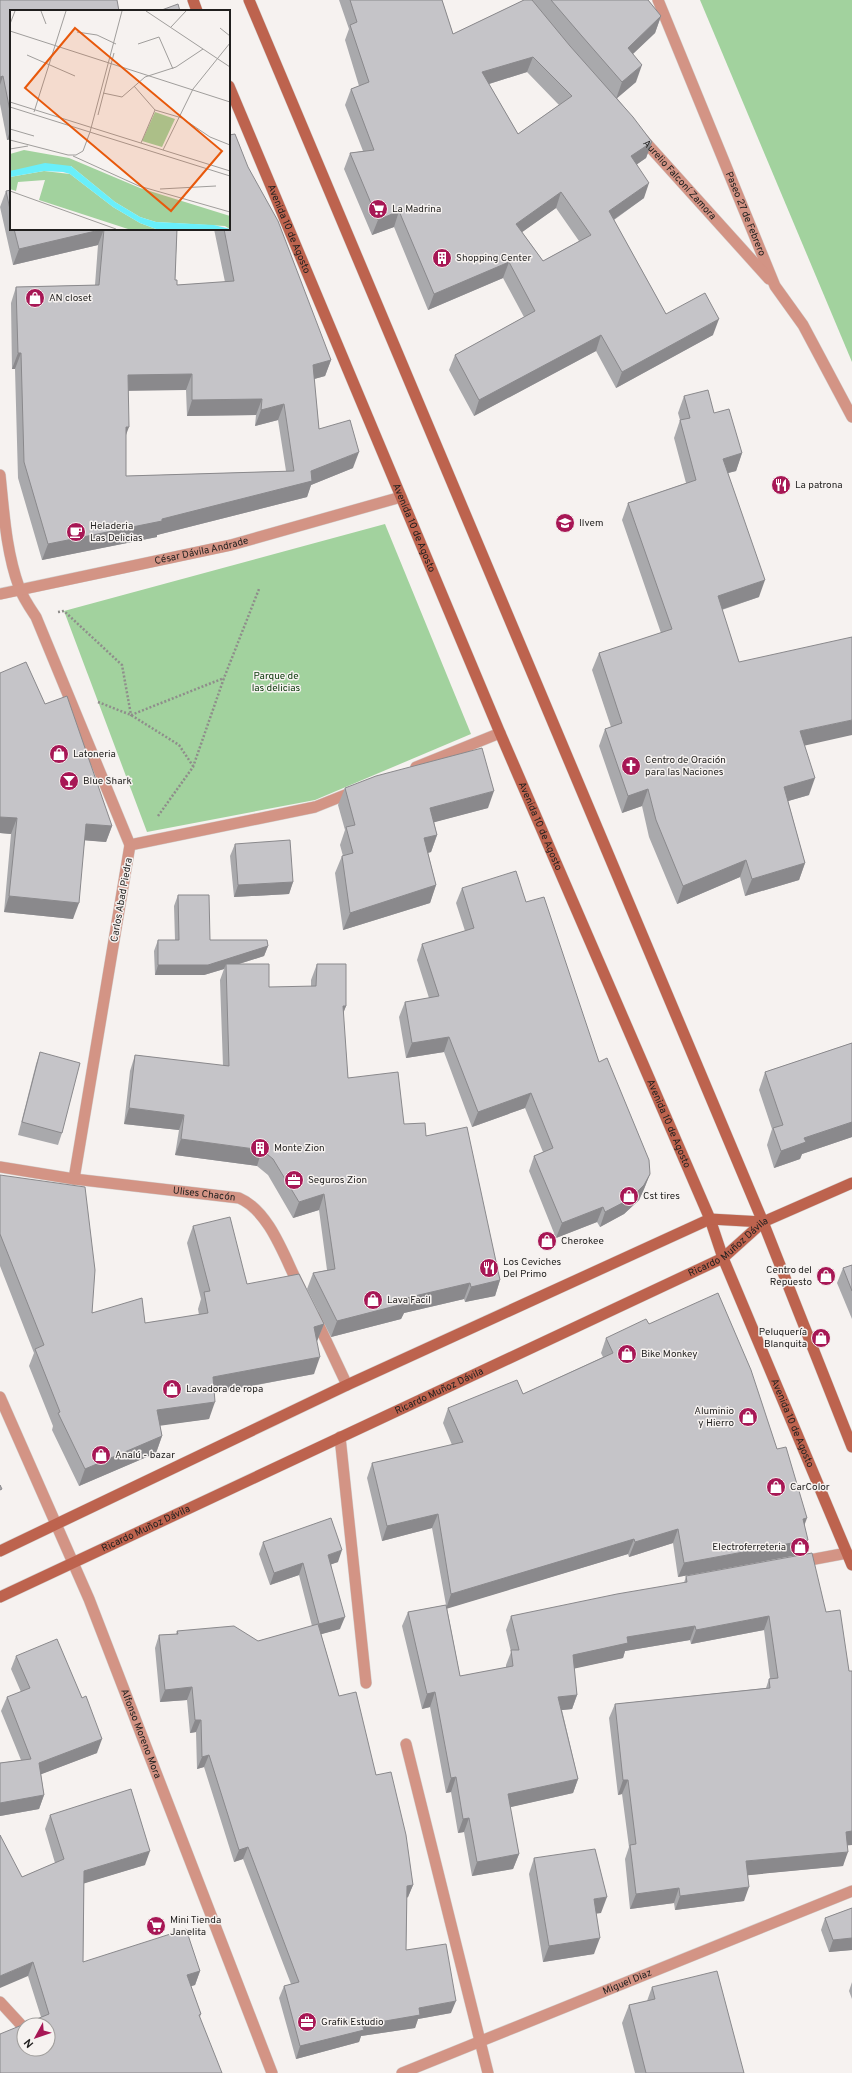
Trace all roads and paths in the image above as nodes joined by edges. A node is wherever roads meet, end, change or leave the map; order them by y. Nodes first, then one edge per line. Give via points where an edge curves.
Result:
1 (193, 0) edge
2 (249, 0) edge
3 (658, 0) edge
4 (197, 10) edge
5 (230, 88) edge
6 (632, 127) edge
7 (775, 286) junction
8 (852, 417) edge
9 (0, 475) edge
10 (401, 497) junction
11 (20, 589) junction
12 (259, 589) dead end
13 (0, 594) edge
14 (36, 617) junction
15 (224, 678) junction
16 (98, 702) dead end
17 (131, 715) junction
18 (500, 733) junction
19 (193, 767) junction
20 (404, 772) edge
21 (367, 787) edge
22 (156, 819) dead end
23 (130, 845) junction
24 (0, 1167) edge
25 (74, 1179) junction
26 (852, 1183) edge
27 (710, 1219) junction
28 (763, 1222) junction
29 (723, 1258) junction
30 (347, 1385) junction
31 (0, 1397) edge
32 (340, 1437) junction
33 (852, 1447) edge
34 (56, 1525) junction
35 (0, 1551) edge
36 (847, 1553) junction
37 (73, 1564) junction
38 (787, 1564) edge
39 (852, 1565) edge
40 (0, 1597) edge
41 (366, 1683) dead end
42 (406, 1744) dead end
43 (852, 1891) edge
44 (0, 2002) edge
45 (16, 2019) edge
46 (480, 2042) junction
47 (272, 2073) edge
48 (402, 2073) edge
49 (488, 2073) edge

1 - 4 main road
2 - 28 main road
3 - 7 street, Paseo 27 de Febrero
5 - 10 main road, Avenida 10 de Agosto
6 - 7 street, Aurelio Falconí Zamora
7 - 8 street, Paseo 27 de Febrero via 803,325
9 - 11 street, Carlos Abad Piedra via 5,533
10 - 11 street, César Dávila Andrade via 231,545
10 - 18 main road, Avenida 10 de Agosto
11 - 13 street, César Dávila Andrade
11 - 14 street, Carlos Abad Piedra
12 - 15 path
14 - 17 path via 64,611 122,665
14 - 23 street, Carlos Abad Piedra
15 - 17 path
15 - 19 path
16 - 17 path
17 - 19 path via 179,745
18 - 20 street
18 - 27 main road, Avenida 10 de Agosto
19 - 22 path
21 - 23 street via 315,808
23 - 25 street, Carlos Abad Piedra
24 - 25 street, Ulises Chacón
25 - 30 street, Ulises Chacón via 238,1198 247,1202 266,1221
26 - 28 main road
27 - 28 main road, Ricardo Muñoz Dávila
27 - 29 main road, Avenida 10 de Agosto
27 - 30 main road, Ricardo Muñoz Dávila
28 - 29 main road, Ricardo Muñoz Dávila
28 - 33 main road
29 - 32 main road, Ricardo Muñoz Dávila
29 - 36 main road, Avenida 10 de Agosto
30 - 34 main road, Ricardo Muñoz Dávila
31 - 34 street, Alfonso Moreno Mora
32 - 37 main road, Ricardo Muñoz Dávila
32 - 41 street
34 - 35 main road, Ricardo Muñoz Dávila
34 - 37 street, Alfonso Moreno Mora
36 - 38 street
36 - 39 main road, Avenida 10 de Agosto
37 - 40 main road, Ricardo Muñoz Dávila
37 - 47 street, Alfonso Moreno Mora via 89,1599
42 - 46 street
43 - 46 street, Miguel Diaz
44 - 45 street
46 - 48 street, Miguel Diaz
46 - 49 street

